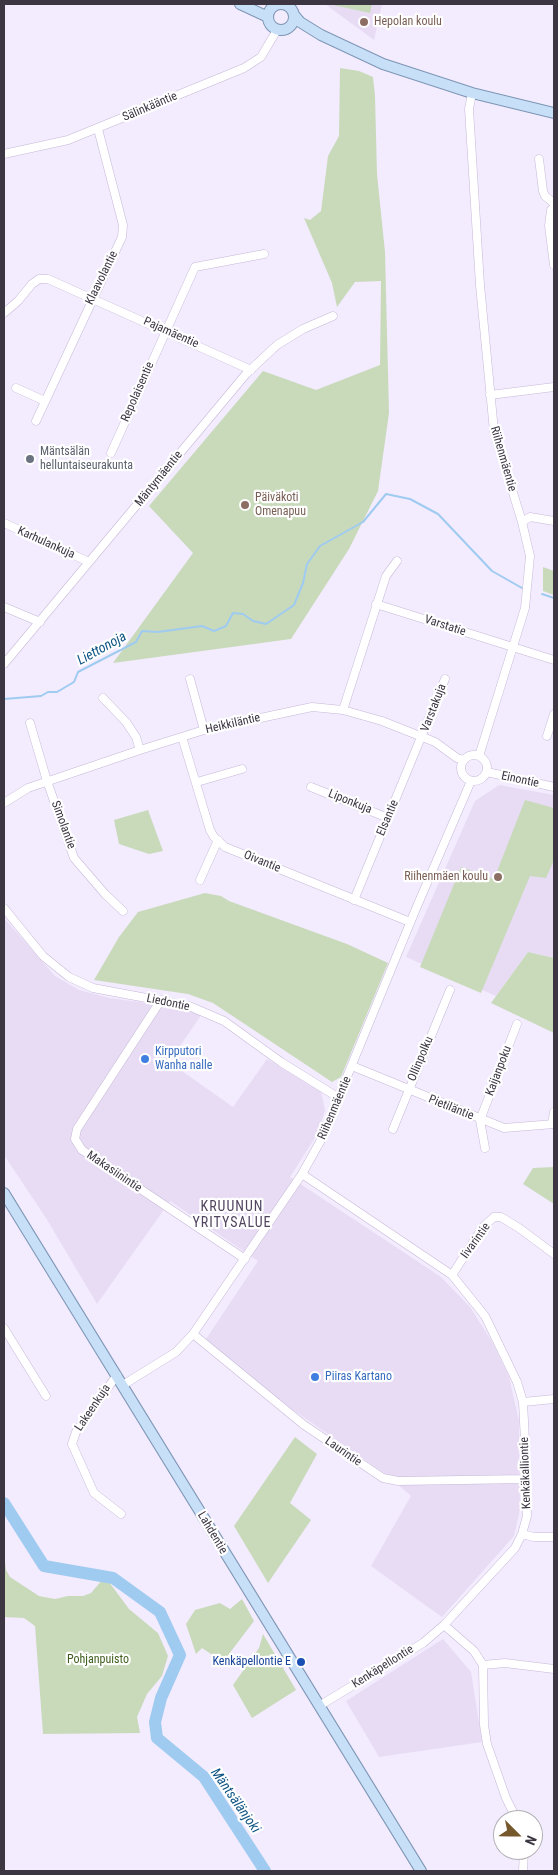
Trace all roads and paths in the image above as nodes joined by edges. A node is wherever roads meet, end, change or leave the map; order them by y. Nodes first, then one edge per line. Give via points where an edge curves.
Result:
1 (241, 4) edge
2 (270, 13) junction
3 (294, 15) junction
4 (288, 28) junction
5 (277, 30) junction
6 (320, 35) junction
7 (472, 93) junction
8 (554, 113) edge
9 (98, 129) junction
10 (4, 154) edge
11 (539, 159) dead end
12 (554, 205) edge
13 (264, 254) dead end
14 (554, 265) edge
15 (92, 298) junction
16 (4, 312) edge
17 (333, 316) dead end
18 (166, 331) junction
19 (251, 370) junction
20 (554, 387) edge
21 (16, 388) dead end
22 (490, 394) junction
23 (45, 401) junction
24 (36, 421) dead end
25 (110, 453) dead end
26 (554, 521) edge
27 (522, 522) junction
28 (4, 523) edge
29 (397, 561) dead end
30 (89, 562) junction
31 (376, 604) junction
32 (4, 608) edge
33 (40, 622) junction
34 (514, 649) junction
35 (554, 660) edge
36 (4, 664) edge
37 (445, 678) dead end
38 (190, 679) dead end
39 (103, 698) dead end
40 (343, 710) junction
41 (554, 714) edge
42 (30, 722) dead end
43 (204, 730) junction
44 (547, 736) dead end
45 (182, 737) junction
46 (422, 737) junction
47 (140, 750) junction
48 (479, 756) junction
49 (464, 760) junction
50 (242, 769) dead end
51 (487, 772) junction
52 (47, 781) junction
53 (471, 781) junction
54 (197, 782) junction
55 (311, 787) dead end
56 (554, 787) edge
57 (4, 803) edge
58 (388, 818) junction
59 (218, 840) junction
60 (200, 880) dead end
61 (354, 900) junction
62 (4, 908) edge
63 (123, 911) dead end
64 (410, 922) junction
65 (450, 990) dead end
66 (161, 1000) junction
67 (517, 1024) dead end
68 (352, 1066) junction
69 (408, 1090) junction
70 (339, 1098) junction
71 (554, 1112) edge
72 (480, 1120) junction
73 (553, 1124) edge
74 (393, 1130) dead end
75 (485, 1148) dead end
76 (302, 1174) junction
77 (4, 1193) edge
78 (554, 1254) edge
79 (245, 1259) junction
80 (452, 1275) junction
81 (4, 1328) edge
82 (193, 1334) junction
83 (117, 1375) junction
84 (123, 1385) junction
85 (46, 1396) dead end
86 (554, 1399) edge
87 (524, 1402) junction
88 (526, 1479) junction
89 (121, 1514) dead end
90 (522, 1534) junction
91 (554, 1537) edge
92 (444, 1625) junction
93 (484, 1665) junction
94 (554, 1669) edge
95 (319, 1706) junction
96 (512, 1810) edge
97 (420, 1871) edge

1 - 2 main road
2 - 3 main road via 283,4 291,8
2 - 5 main road via 270,25
3 - 4 main road
3 - 6 main road
4 - 5 main road
4 - 6 main road
5 - 9 street, Sälinkääntie via 268,48 254,63
6 - 7 main road via 383,64
7 - 8 main road
7 - 22 street, Riihenmäentie via 468,109
9 - 10 street, Sälinkääntie via 68,140
9 - 15 street, Klaavolantie via 123,224 122,237
11 - 12 street via 543,191
12 - 14 street via 549,226
13 - 18 street, Repolaisentie via 195,267
15 - 16 street, Pajamäentie via 48,279 39,279
15 - 18 street, Pajamäentie
15 - 23 street, Klaavolantie
17 - 19 street, Mäntymäentie via 277,345
18 - 19 street, Pajamäentie
18 - 25 street, Repolaisentie
19 - 30 street, Mäntymäentie
20 - 22 street
21 - 23 street
22 - 27 street, Riihenmäentie via 494,431
23 - 24 street, Klaavolantie
26 - 27 street via 530,517
27 - 34 street, Riihenmäentie via 530,556 529,580
28 - 30 street, Karhulankuja
29 - 31 street via 386,576
30 - 33 street, Mäntymäentie
31 - 34 street, Varstatie
31 - 40 street
32 - 33 street
33 - 36 street, Mäntymäentie
34 - 35 street, Varstatie
34 - 48 street, Riihenmäentie
37 - 46 street, Varstakuja
38 - 43 street
39 - 47 street via 126,722
40 - 43 street, Heikkiläntie via 312,706
40 - 46 street, Heikkiläntie
41 - 44 street
42 - 52 street, Simolantie
43 - 45 street, Heikkiläntie
45 - 47 street, Heikkiläntie
45 - 54 street
46 - 49 street, Heikkiläntie
46 - 58 street, Elsantie
47 - 52 street, Heikkiläntie
48 - 49 street
48 - 51 street via 485,761
49 - 53 street via 462,772
50 - 54 street
51 - 53 street via 480,780
51 - 56 street, Einontie
52 - 57 street, Heikkiläntie
52 - 63 street, Simolantie via 74,858
53 - 64 street, Riihenmäentie
54 - 59 street via 210,830
55 - 58 street, Liponkuja
58 - 61 street, Elsantie
59 - 60 street
59 - 61 street, Oivantie via 225,847
61 - 64 street, Oivantie
62 - 66 street, Liedontie via 43,956 69,977 94,988
64 - 68 street, Riihenmäentie
65 - 69 street, Ollinpolku
66 - 70 street, Liedontie via 189,1006 224,1021
66 - 79 street, Makasiinintie via 77,1129 75,1140 82,1150
67 - 72 street, Kaijanpoku
68 - 69 street, Pietiläntie
68 - 70 street, Riihenmäentie
69 - 72 street, Pietiläntie
69 - 74 street, Ollinpolku
70 - 76 street, Riihenmäentie
71 - 73 street
72 - 73 street, Pietiläntie via 504,1128
72 - 75 street
76 - 79 street, Riihenmäentie
76 - 80 street, Kenkäkalliontie
77 - 83 main road, Lahdentie
78 - 80 street, Iivarintie via 520,1228 494,1217 483,1227
79 - 82 street, Riihenmäentie
80 - 87 street, Kenkäkalliontie via 485,1316
81 - 85 street
82 - 84 street, Riihenmäentie via 176,1352
82 - 88 street, Laurintie via 296,1419 383,1478 398,1481
83 - 84 main road, Lahdentie
83 - 89 street, Lakeenkuja via 76,1432 72,1444 94,1493
84 - 95 main road, Lahdentie
86 - 87 street
87 - 88 street, Kenkäkalliontie
88 - 90 street, Kenkäkalliontie via 527,1516
90 - 91 street
90 - 92 street, Kenkäkalliontie via 515,1548
92 - 93 street via 474,1651
92 - 95 street, Kenkäpellontie via 422,1643
93 - 94 street via 505,1663
93 - 96 street via 487,1744
95 - 97 main road, Lahdentie

